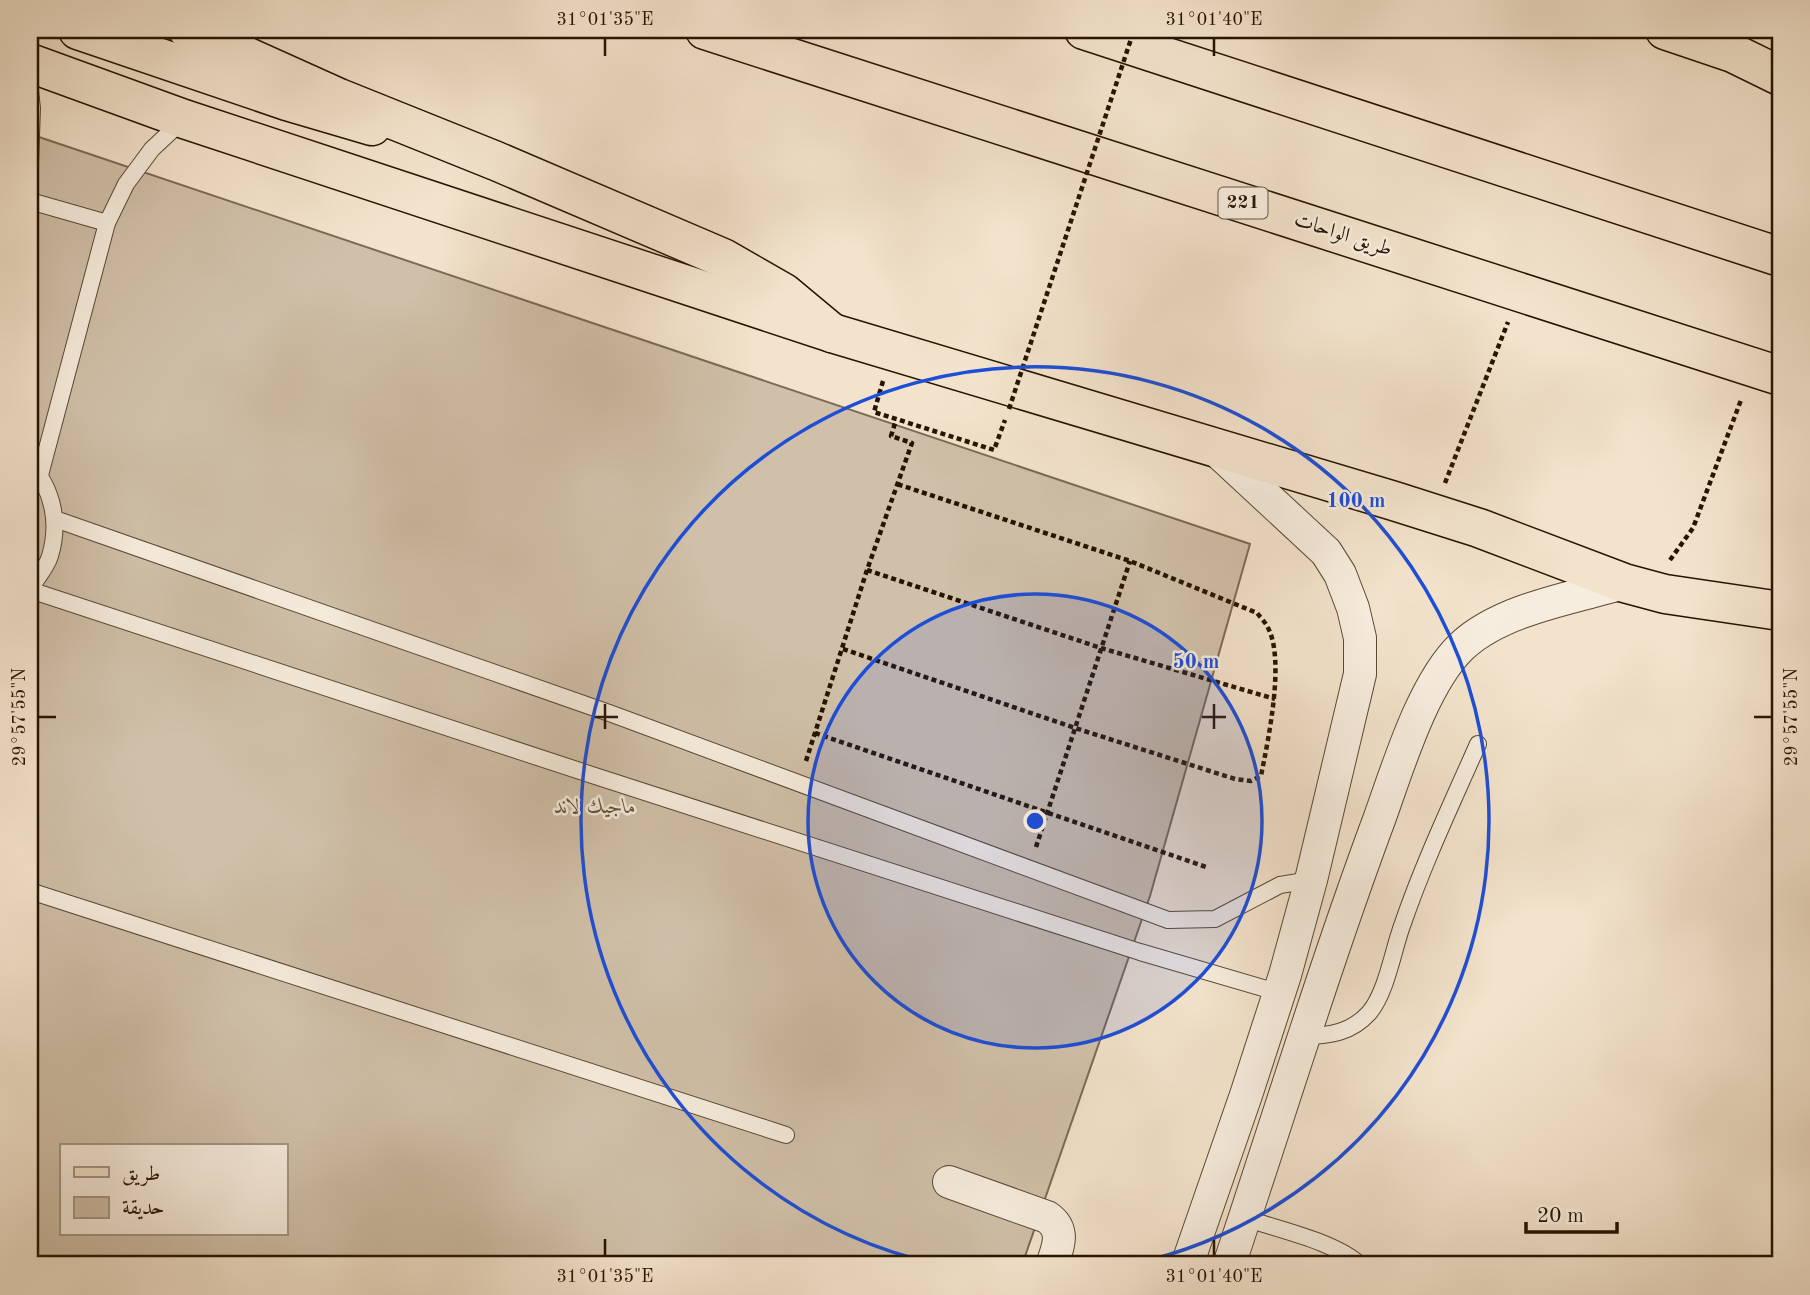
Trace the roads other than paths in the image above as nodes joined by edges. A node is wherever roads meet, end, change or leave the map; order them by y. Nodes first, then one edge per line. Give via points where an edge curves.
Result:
1 (78, 30) edge
2 (188, 30) edge
3 (705, 30) edge
4 (1084, 30) edge
5 (1665, 30) edge
6 (30, 63) edge
7 (1780, 76) edge
8 (30, 91) edge
9 (184, 119) junction
10 (496, 161) junction
11 (30, 163) edge
12 (30, 201) edge
13 (107, 223) junction
14 (1780, 257) edge
15 (832, 333) junction
16 (1767, 371) edge
17 (1213, 447) junction
18 (35, 470) edge
19 (55, 519) junction
20 (1637, 586) junction
21 (30, 590) edge
22 (1780, 611) edge
23 (1478, 744) dead end
24 (1311, 880) junction
25 (30, 891) edge
26 (1352, 891) junction
27 (1280, 993) junction
28 (1306, 1036) junction
29 (786, 1135) dead end
30 (949, 1182) dead end
31 (1208, 1204) junction
32 (1245, 1219) junction
33 (1052, 1265) edge
34 (1187, 1265) edge
35 (1229, 1265) edge
36 (1360, 1265) edge

1 - 10 main road via 287,101
2 - 10 main road
3 - 16 main road, طريق الواحات / 221
4 - 14 main road
5 - 7 main road via 1733,53
6 - 9 main road
8 - 11 lane
9 - 13 lane via 145,158
9 - 15 main road
10 - 15 main road via 723,258 784,293
12 - 13 lane
13 - 18 lane
15 - 17 main road
17 - 20 main road via 1479,528
17 - 24 street via 1326,552 1340,574 1356,618 1360,674
18 - 19 lane via 50,496
19 - 21 lane via 50,557
19 - 24 lane via 612,714 1168,920 1215,919 1280,885
20 - 22 main road
20 - 26 street via 1517,614 1463,645 1436,678
21 - 27 lane via 1140,952
23 - 28 lane via 1437,836 1370,1012 1341,1033
24 - 26 street
24 - 27 street
25 - 29 lane
26 - 28 street
27 - 31 street
28 - 32 street
30 - 33 street via 1055,1222 1060,1238
31 - 32 street
31 - 34 street
32 - 35 street
32 - 36 lane via 1331,1247

